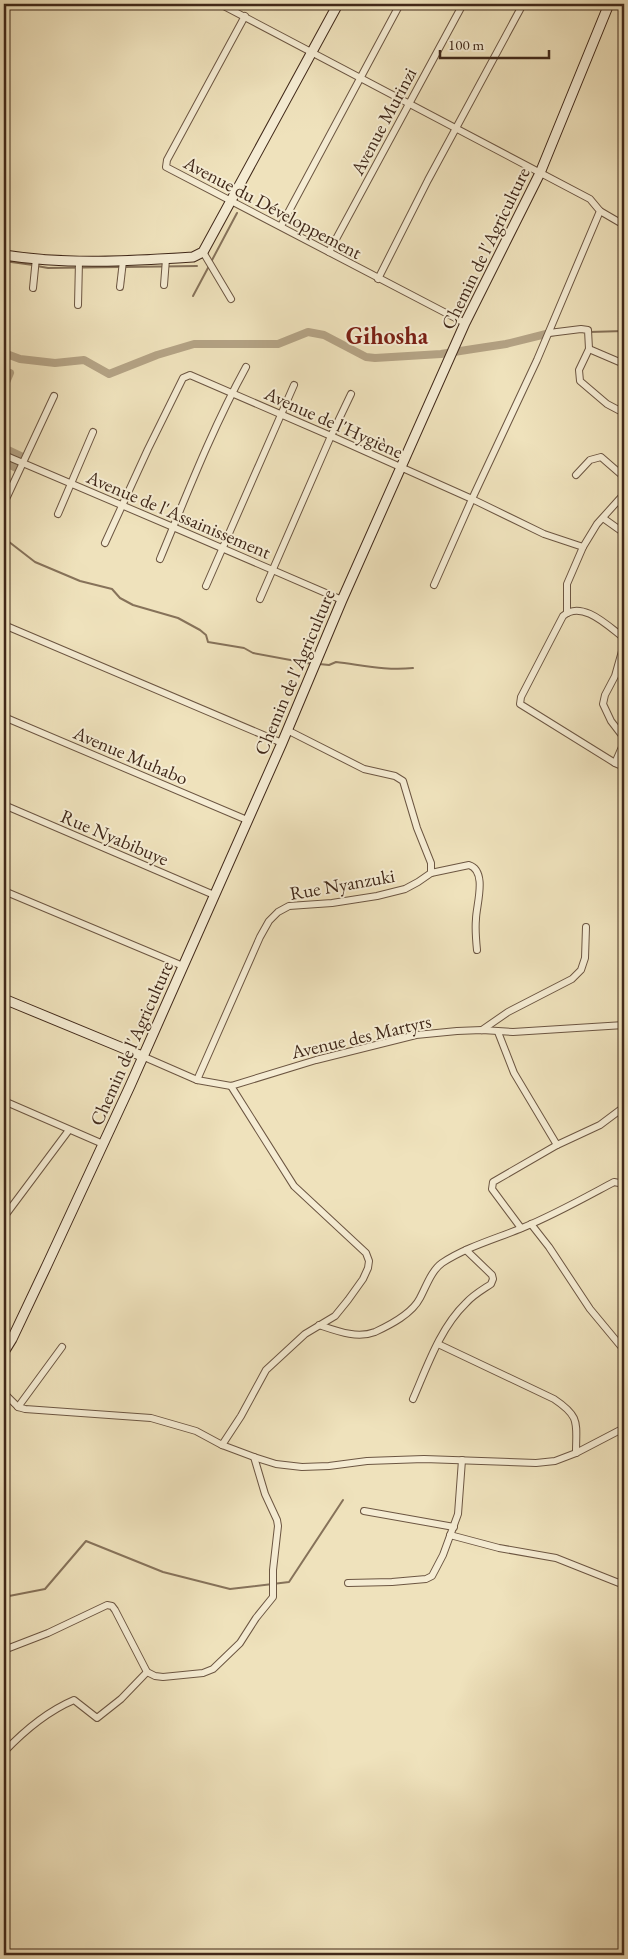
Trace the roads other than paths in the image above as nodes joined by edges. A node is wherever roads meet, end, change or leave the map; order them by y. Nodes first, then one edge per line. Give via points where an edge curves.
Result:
1 (220, 4) edge
2 (338, 4) edge
3 (400, 4) edge
4 (462, 4) edge
5 (523, 4) edge
6 (609, 4) edge
7 (245, 16) junction
8 (312, 52) junction
9 (360, 78) junction
10 (410, 103) junction
11 (457, 128) junction
12 (540, 174) junction
13 (231, 200) junction
14 (600, 211) junction
15 (281, 226) junction
16 (624, 226) edge
17 (203, 252) junction
18 (330, 252) junction
19 (4, 255) edge
20 (36, 258) junction
21 (166, 259) junction
22 (79, 261) junction
23 (122, 261) junction
24 (378, 279) junction
25 (164, 285) dead end
26 (120, 287) dead end
27 (33, 288) dead end
28 (231, 299) dead end
29 (78, 305) dead end
30 (465, 323) junction
31 (549, 333) junction
32 (589, 349) junction
33 (624, 364) edge
34 (246, 367) dead end
35 (294, 385) dead end
36 (231, 394) junction
37 (352, 394) dead end
38 (54, 396) dead end
39 (624, 413) edge
40 (280, 414) junction
41 (93, 432) dead end
42 (331, 436) junction
43 (4, 455) edge
44 (22, 464) junction
45 (400, 468) junction
46 (576, 475) dead end
47 (624, 477) edge
48 (70, 483) junction
49 (624, 494) edge
50 (6, 499) dead end
51 (472, 499) junction
52 (122, 506) junction
53 (58, 514) dead end
54 (603, 518) junction
55 (173, 526) junction
56 (624, 533) edge
57 (105, 543) dead end
58 (583, 547) junction
59 (222, 549) junction
60 (160, 559) dead end
61 (272, 571) junction
62 (434, 585) dead end
63 (206, 586) dead end
64 (260, 599) dead end
65 (342, 600) junction
66 (567, 613) junction
67 (4, 625) edge
68 (624, 638) edge
69 (624, 644) edge
70 (4, 717) edge
71 (287, 730) junction
72 (282, 743) junction
73 (614, 763) junction
74 (624, 767) edge
75 (4, 805) edge
76 (247, 820) junction
77 (431, 873) junction
78 (4, 891) edge
79 (214, 895) junction
80 (586, 927) dead end
81 (476, 950) dead end
82 (183, 966) junction
83 (4, 999) edge
84 (624, 1025) edge
85 (482, 1030) junction
86 (498, 1032) junction
87 (142, 1056) junction
88 (197, 1080) junction
89 (231, 1086) junction
90 (4, 1101) edge
91 (624, 1107) edge
92 (69, 1130) junction
93 (103, 1144) junction
94 (557, 1146) junction
95 (624, 1184) edge
96 (4, 1218) edge
97 (531, 1224) junction
98 (521, 1228) junction
99 (466, 1250) junction
100 (319, 1325) junction
101 (438, 1344) junction
102 (62, 1347) dead end
103 (624, 1350) edge
104 (4, 1352) edge
105 (4, 1393) edge
106 (413, 1399) dead end
107 (18, 1407) junction
108 (624, 1428) edge
109 (222, 1445) junction
110 (576, 1453) junction
111 (254, 1457) junction
112 (462, 1460) junction
113 (364, 1511) dead end
114 (454, 1527) junction
115 (450, 1535) junction
116 (348, 1583) dead end
117 (624, 1585) edge
118 (4, 1650) edge
119 (147, 1672) junction
120 (4, 1752) edge

1 - 7 street
2 - 8 street
3 - 9 street
4 - 10 street, Avenue Murinzi
5 - 11 street
6 - 12 street, Chemin de l'Agriculture
7 - 8 street
7 - 13 street, Avenue du Développement via 166,163 169,169
8 - 9 street
8 - 13 street
9 - 10 street
9 - 15 street
10 - 11 street
10 - 18 street, Avenue Murinzi
11 - 12 street
11 - 24 street
12 - 14 street via 590,200
12 - 30 street, Chemin de l'Agriculture
13 - 15 street, Avenue du Développement
13 - 17 street
14 - 16 street
14 - 31 street
15 - 18 street, Avenue du Développement
17 - 21 street via 193,257
17 - 28 street
18 - 24 street, Avenue du Développement
19 - 20 street
20 - 22 street
20 - 27 street
21 - 23 street
21 - 25 street
22 - 23 street
22 - 29 street
23 - 26 street
24 - 30 street, Avenue du Développement
30 - 45 street, Chemin de l'Agriculture
31 - 32 street via 588,330
31 - 51 street
32 - 33 street
32 - 39 street via 579,370 580,382
34 - 36 street
35 - 40 street
36 - 40 street, Avenue de l'Hygiène
36 - 52 street, Avenue de l'Hygiène via 190,376 183,378
36 - 55 street
37 - 42 street
38 - 44 street
40 - 42 street, Avenue de l'Hygiène
40 - 59 street
41 - 48 street
42 - 45 street, Avenue de l'Hygiène
42 - 61 street
43 - 44 street, Avenue de l'Assainissement
44 - 48 street, Avenue de l'Assainissement
44 - 50 street
45 - 51 street, Avenue de l'Hygiène
45 - 65 street, Chemin de l'Agriculture
46 - 47 street via 590,460 600,457
48 - 52 street, Avenue de l'Assainissement
48 - 53 street
49 - 54 street
51 - 58 street, Avenue de l'Hygiène via 544,534
51 - 62 street
52 - 55 street, Avenue de l'Assainissement
52 - 57 street, Avenue de l'Hygiène
54 - 56 street
54 - 58 street
55 - 59 street, Avenue de l'Assainissement
55 - 60 street
58 - 66 street via 567,584
59 - 61 street, Avenue de l'Assainissement
59 - 63 street
61 - 64 street
61 - 65 street, Avenue de l'Assainissement
65 - 71 street, Chemin de l'Agriculture
66 - 68 street via 582,611 590,614
66 - 73 street via 520,704
67 - 72 street
69 - 73 street via 615,676 602,704 624,738
70 - 76 street, Avenue Muhabo
71 - 72 street, Chemin de l'Agriculture
71 - 77 street via 364,769 403,781 431,863
72 - 76 street, Chemin de l'Agriculture
73 - 74 street
75 - 79 street, Rue Nyabibuye
76 - 79 street, Chemin de l'Agriculture
77 - 81 street via 469,866 477,871 481,894 476,920
77 - 88 street, Rue Nyanzuki via 404,889 377,896 288,906 278,912 260,937
78 - 82 street
79 - 82 street, Chemin de l'Agriculture
80 - 85 street via 585,958 572,979 508,1012
82 - 87 street, Chemin de l'Agriculture
83 - 87 street
84 - 86 street, Avenue des Martyrs
85 - 86 street, Avenue des Martyrs
85 - 89 street, Avenue des Martyrs via 416,1035
86 - 94 street via 514,1073
87 - 88 street, Avenue des Martyrs
87 - 93 street, Chemin de l'Agriculture
88 - 89 street, Avenue des Martyrs
89 - 100 street via 294,1186 366,1253 369,1261 363,1279 335,1316
90 - 92 street
91 - 94 street via 600,1125
92 - 93 street
92 - 96 street
93 - 104 street, Chemin de l'Agriculture
94 - 98 street via 491,1186
95 - 97 street via 614,1182
97 - 98 street
97 - 103 street via 590,1309
98 - 99 street
99 - 100 street via 440,1264 410,1311 373,1333 353,1335
99 - 101 street via 493,1279 456,1314
100 - 109 street via 291,1345 266,1370
101 - 106 street
101 - 110 street via 569,1409 576,1422
102 - 107 street
105 - 107 street
107 - 109 street via 151,1418 196,1431
108 - 110 street
109 - 111 street
110 - 112 street via 555,1461 536,1463
111 - 112 street via 302,1467 367,1461
111 - 119 street via 278,1526 273,1597 240,1643 213,1669 163,1677
112 - 114 street
113 - 114 street
114 - 115 street
115 - 116 street via 436,1570 426,1580
115 - 117 street via 556,1558
118 - 119 street via 110,1605
119 - 120 street via 97,1718 74,1700 62,1705

